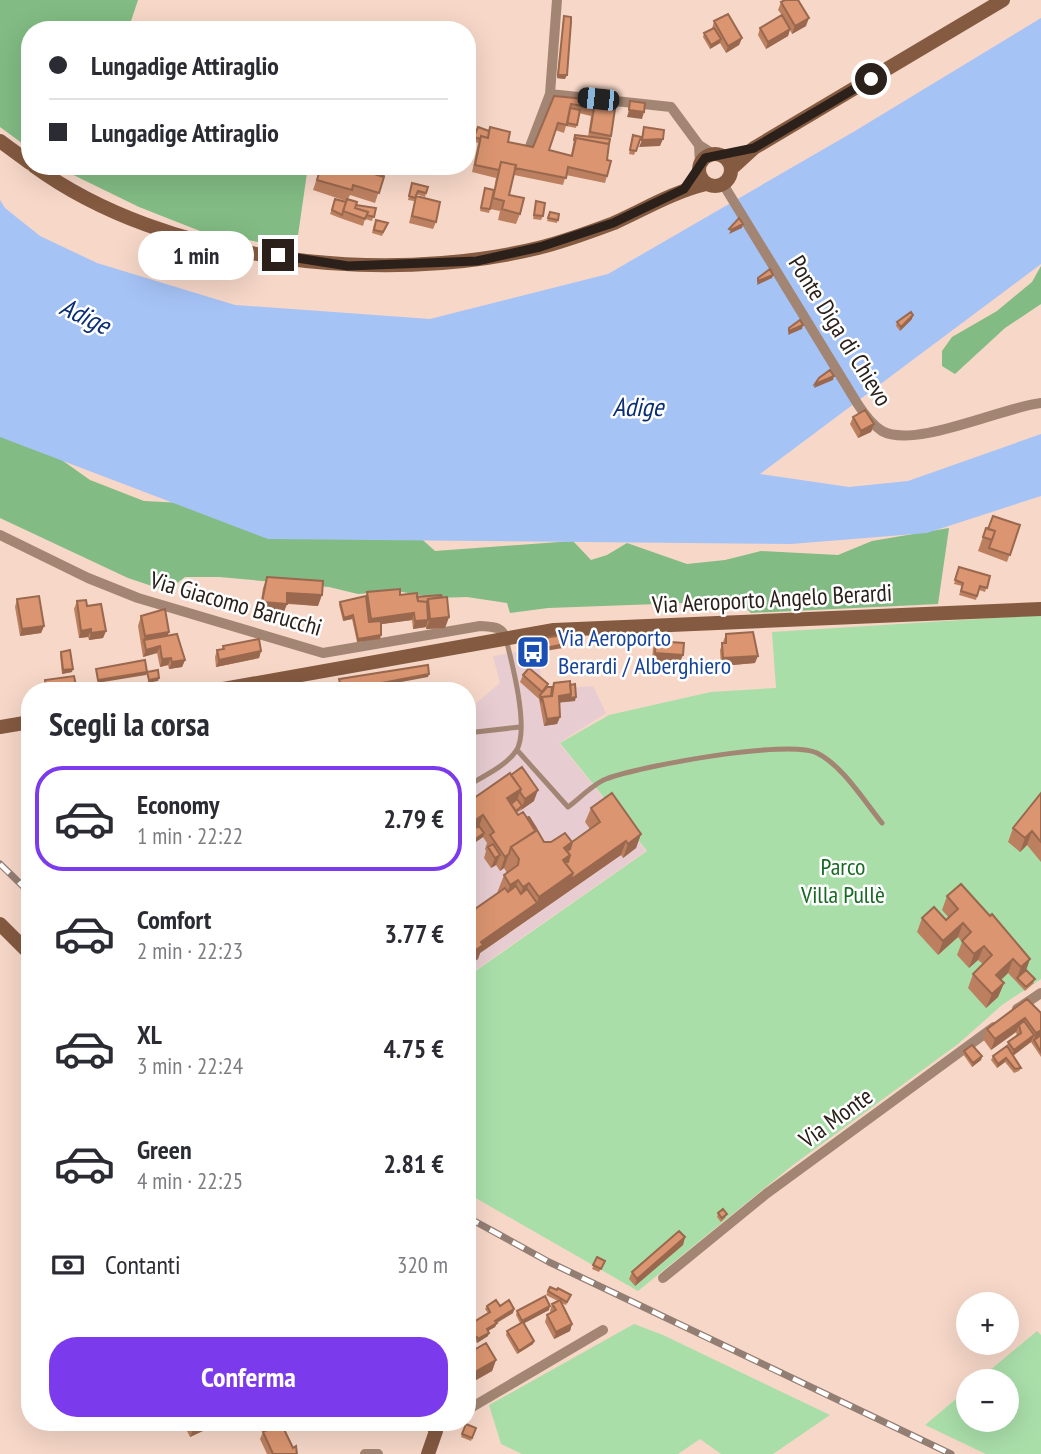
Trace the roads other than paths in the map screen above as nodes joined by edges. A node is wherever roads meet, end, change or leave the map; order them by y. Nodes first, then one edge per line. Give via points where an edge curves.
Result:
1 (557, 0) edge
2 (1003, 0) edge
3 (550, 94) junction
4 (0, 141) edge
5 (699, 145) junction
6 (754, 148) junction
7 (529, 149) edge
8 (717, 155) junction
9 (21, 156) edge
10 (731, 169) junction
11 (702, 173) junction
12 (46, 175) edge
13 (727, 189) junction
14 (1041, 403) edge
15 (0, 535) edge
16 (1041, 609) edge
17 (506, 639) junction
18 (263, 682) edge
19 (21, 724) edge
20 (0, 727) edge
21 (520, 727) junction
22 (476, 732) edge
23 (517, 750) junction
24 (476, 780) edge
25 (882, 823) dead end
26 (0, 924) edge
27 (21, 945) edge
28 (1039, 997) edge
29 (663, 1278) dead end
30 (603, 1330) dead end
31 (476, 1405) edge
32 (435, 1431) edge
33 (365, 1454) edge
34 (379, 1454) edge
35 (428, 1454) edge

1 - 3 street
2 - 6 street
3 - 5 street via 671,107
3 - 7 street
4 - 9 street
5 - 8 street
5 - 11 street
6 - 8 street
6 - 10 street
8 - 10 street
8 - 11 street
10 - 13 street
11 - 12 street via 684,189 613,223 540,247 477,261 348,266 209,245 114,211
11 - 13 street via 715,186
13 - 14 street, Ponte Diga di Chievo via 868,421 885,433 916,435
15 - 17 street, Via Giacomo Barucchi via 138,598 323,653 480,626 497,627
16 - 17 street, Via Aeroporto Angelo Berardi via 554,629
17 - 18 street, Via Aeroporto Angelo Berardi
17 - 21 lane
19 - 20 street
21 - 22 lane
21 - 23 lane
23 - 24 lane
23 - 25 lane via 568,807 605,779 725,753 816,752 835,767
26 - 27 street
28 - 29 street, Via Monte via 766,1194
30 - 31 street
32 - 35 street
33 - 34 street

